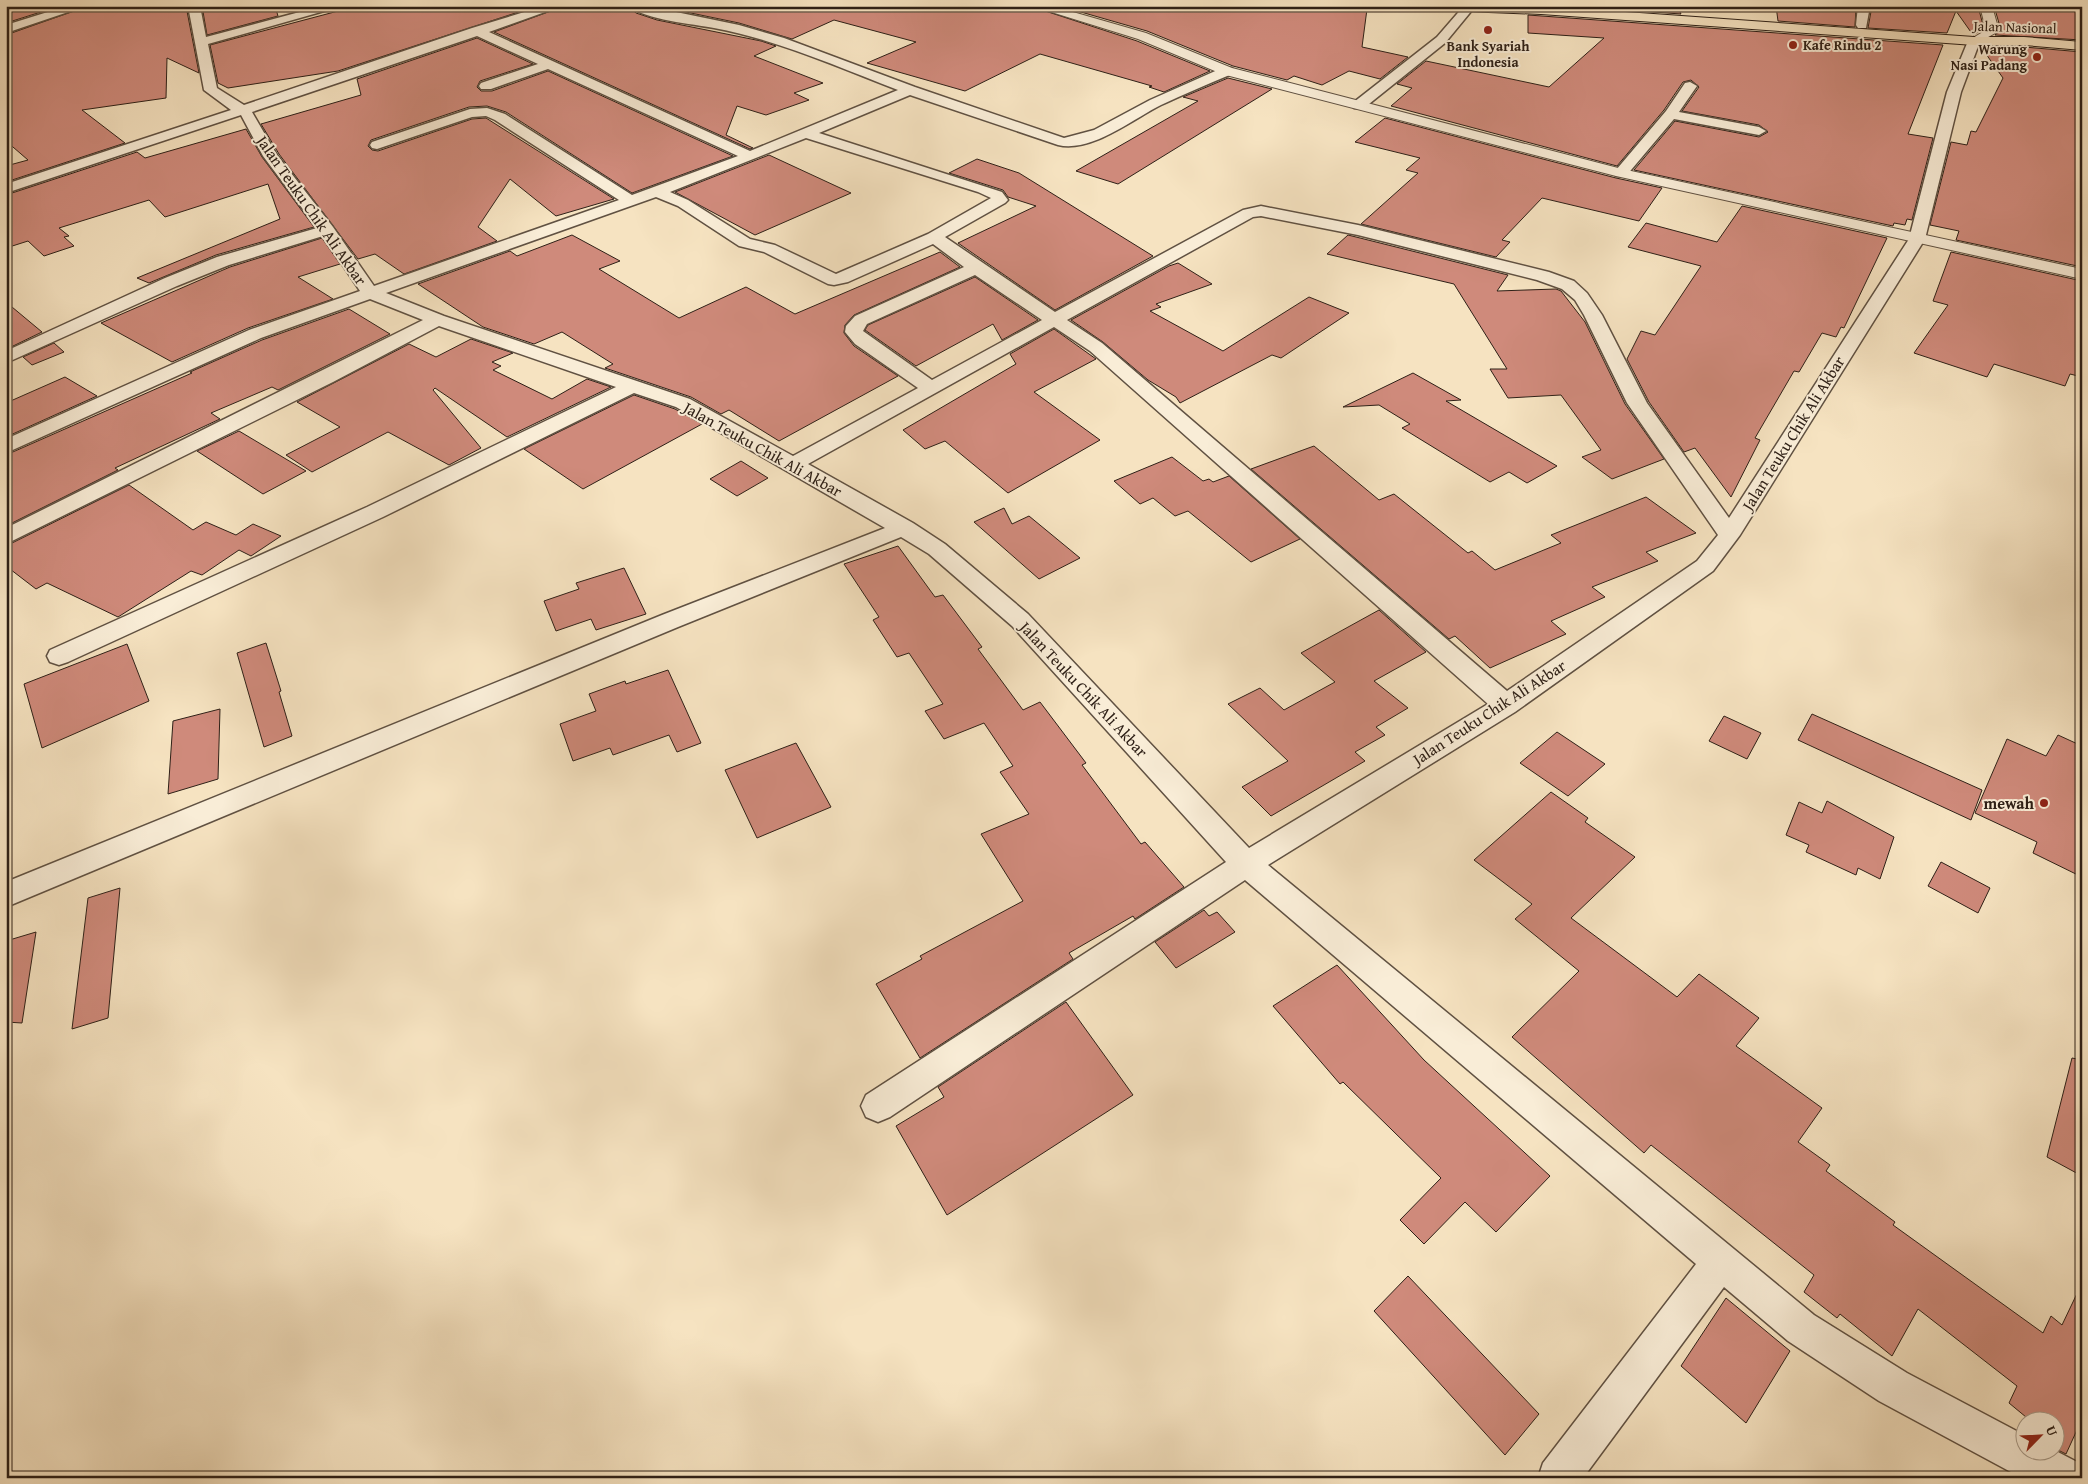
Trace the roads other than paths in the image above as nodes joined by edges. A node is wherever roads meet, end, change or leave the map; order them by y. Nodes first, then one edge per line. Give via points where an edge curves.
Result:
1 (80, 6) edge
2 (194, 6) edge
3 (336, 6) edge
4 (556, 6) edge
5 (636, 6) edge
6 (1038, 6) edge
7 (1438, 6) edge
8 (1546, 6) edge
9 (1553, 6) edge
10 (1864, 6) edge
11 (1986, 6) edge
12 (1467, 9) junction
13 (6, 16) edge
14 (1862, 25) junction
15 (9, 28) edge
16 (476, 31) junction
17 (1979, 39) junction
18 (201, 42) junction
19 (2082, 42) edge
20 (2082, 46) edge
21 (547, 65) junction
22 (1227, 71) junction
23 (486, 86) dead end
24 (1690, 86) dead end
25 (910, 90) junction
26 (1359, 105) junction
27 (245, 111) junction
28 (1671, 114) junction
29 (1759, 130) dead end
30 (805, 133) junction
31 (377, 145) dead end
32 (750, 156) junction
33 (1621, 173) junction
34 (6, 189) edge
35 (655, 191) junction
36 (631, 201) junction
37 (327, 230) junction
38 (934, 237) junction
39 (1917, 239) junction
40 (976, 268) junction
41 (2082, 274) edge
42 (370, 293) junction
43 (1052, 319) junction
44 (438, 320) junction
45 (6, 358) edge
46 (631, 387) junction
47 (931, 388) junction
48 (6, 447) edge
49 (793, 464) junction
50 (905, 528) junction
51 (1729, 535) junction
52 (6, 537) edge
53 (59, 656) dead end
54 (1506, 705) junction
55 (1246, 864) junction
56 (6, 895) edge
57 (878, 1106) dead end
58 (1721, 1261) junction
59 (1558, 1478) edge
60 (2064, 1478) edge

1 - 15 street
2 - 18 street
3 - 18 street
4 - 16 street
5 - 25 street via 780,41
6 - 22 street via 1142,36
7 - 12 highway, Jalan Nasional
8 - 9 highway, Jalan Nasional
9 - 14 highway, Jalan Nasional
10 - 14 street
11 - 17 street via 1993,30
12 - 17 highway, Jalan Nasional via 1644,16
12 - 26 street via 1441,40
13 - 15 street
14 - 17 highway, Jalan Nasional
16 - 21 street
16 - 27 street
17 - 19 highway, Jalan Nasional
17 - 20 highway, Jalan Nasional
17 - 39 street, Jalan Teuku Chik Ali Akbar via 1954,92
18 - 27 street via 212,90
21 - 23 street
21 - 32 street
22 - 25 street via 1090,137 1070,142 1046,138
22 - 26 street
24 - 28 street
25 - 30 street
26 - 33 street
27 - 34 street
27 - 37 street, Jalan Teuku Chik Ali Akbar via 270,156
28 - 29 street
28 - 33 street
30 - 32 street
30 - 38 street via 983,189 1000,198 993,206
31 - 36 street via 464,115 487,112
32 - 35 street
33 - 39 street
35 - 36 street
35 - 38 street via 683,203 745,243 769,248 834,280
36 - 42 street
37 - 42 street, Jalan Teuku Chik Ali Akbar
37 - 45 street via 214,264
38 - 40 street
39 - 41 street
39 - 51 street, Jalan Teuku Chik Ali Akbar
40 - 43 street
40 - 47 street via 861,320 854,328 861,340
42 - 44 street, Jalan Teuku Chik Ali Akbar
42 - 48 street via 254,334
43 - 47 street via 1007,348
43 - 51 street via 1255,211 1349,228 1555,279 1581,297 1637,403
43 - 54 street via 1096,347 1125,371
44 - 46 street, Jalan Teuku Chik Ali Akbar
44 - 52 street
46 - 49 street, Jalan Teuku Chik Ali Akbar via 683,403
46 - 53 street via 376,512
47 - 49 street
49 - 50 street, Jalan Teuku Chik Ali Akbar
50 - 55 street, Jalan Teuku Chik Ali Akbar via 938,549 1020,620
50 - 56 street via 661,624
51 - 54 street, Jalan Teuku Chik Ali Akbar via 1705,566
54 - 55 street, Jalan Teuku Chik Ali Akbar
55 - 57 street
55 - 58 street
58 - 59 street
58 - 60 street via 1800,1328 1893,1387

